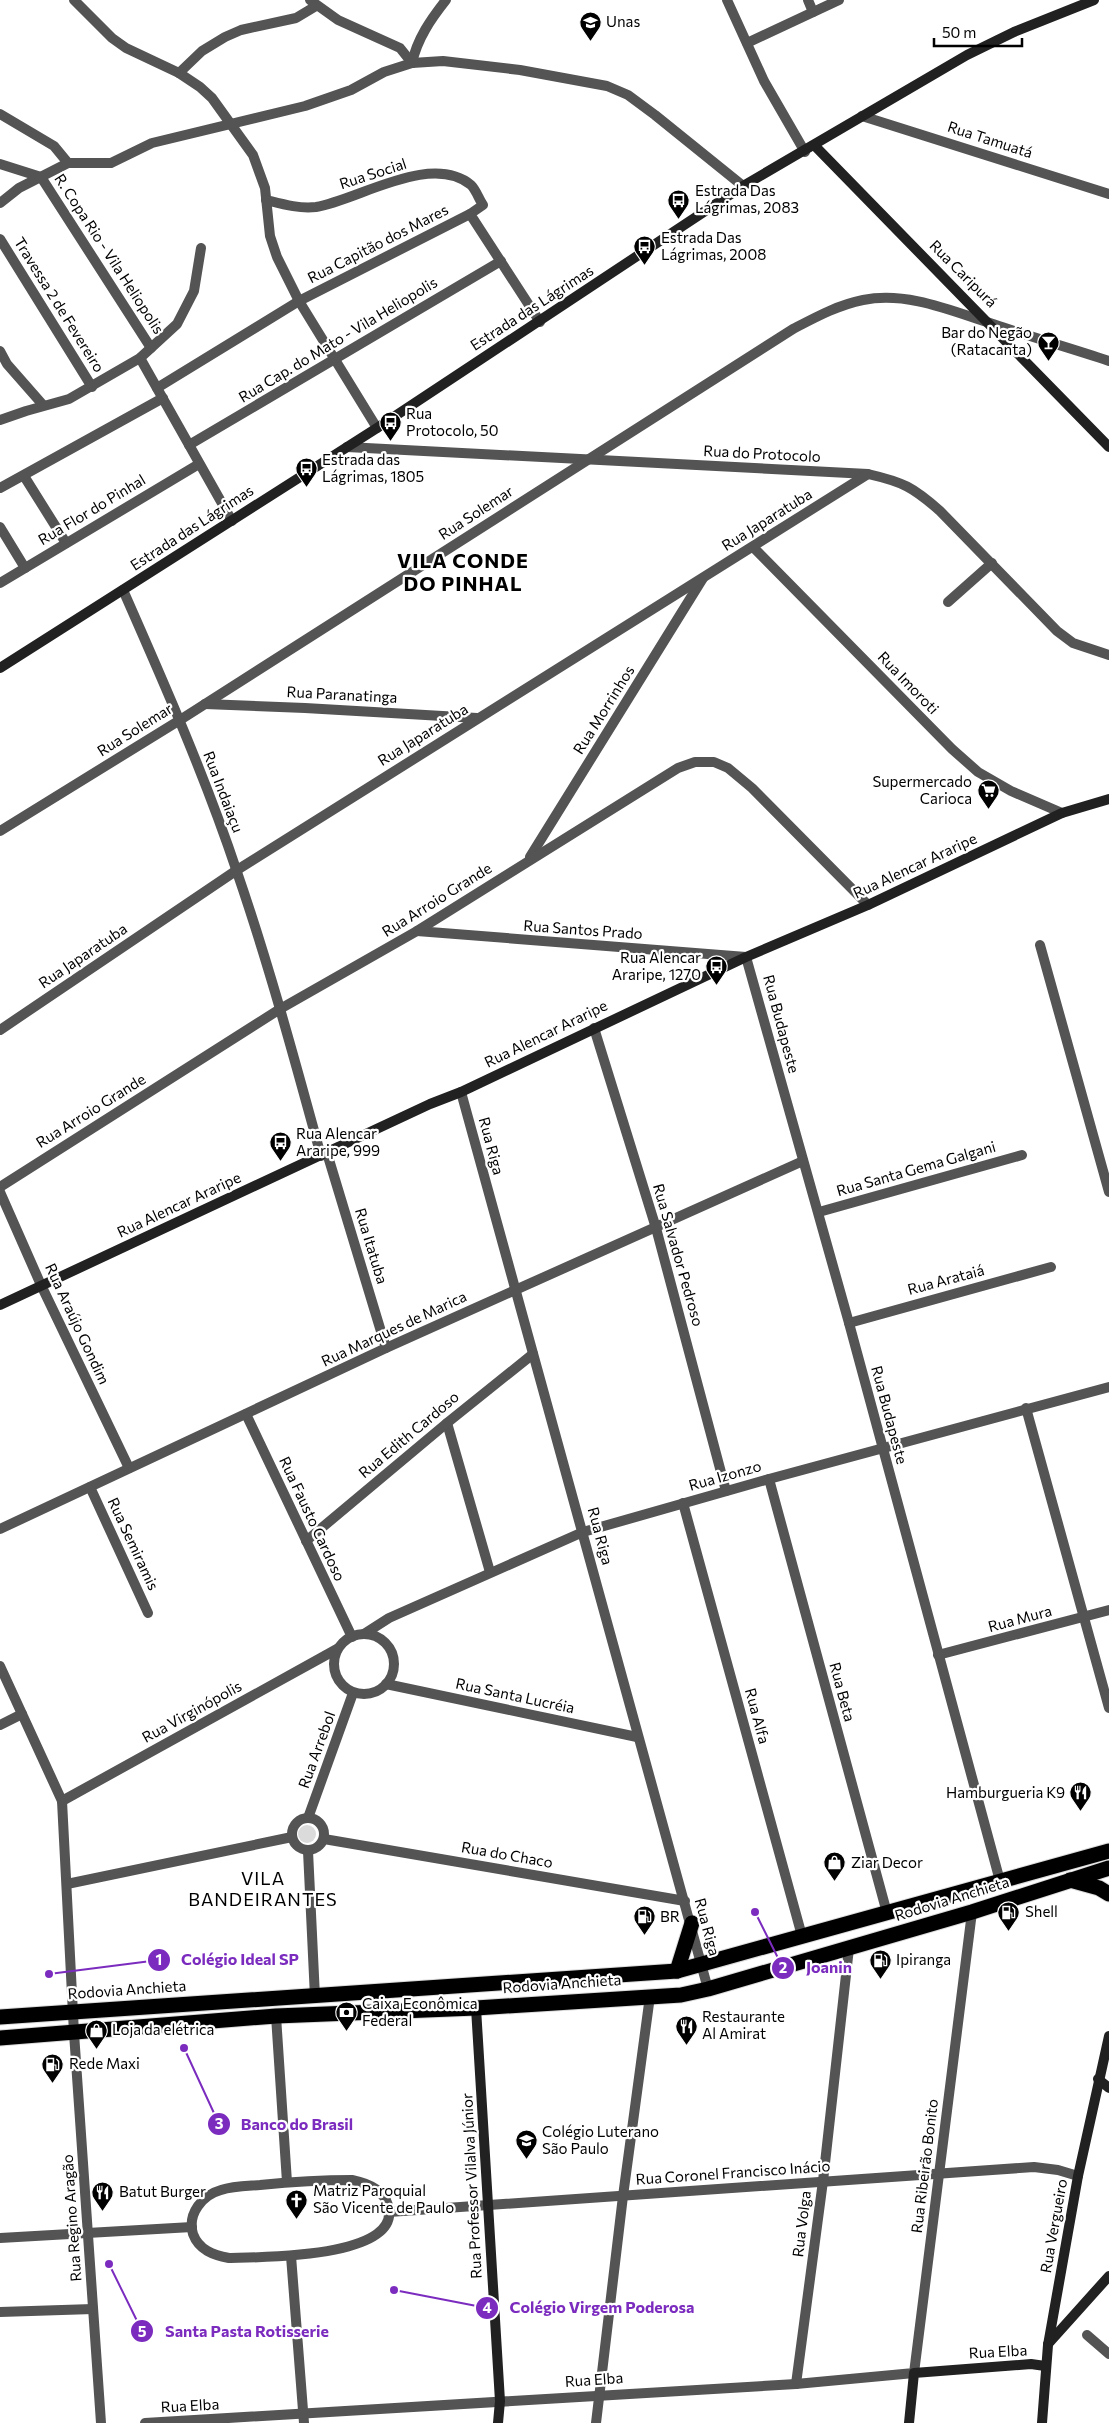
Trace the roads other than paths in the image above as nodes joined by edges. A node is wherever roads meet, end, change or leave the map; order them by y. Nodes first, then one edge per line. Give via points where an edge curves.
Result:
1 (74, 0) edge
2 (446, 0) edge
3 (727, 0) edge
4 (808, 0) edge
5 (839, 0) edge
6 (1094, 0) edge
7 (313, 3) edge
8 (813, 12) junction
9 (746, 43) junction
10 (412, 63) junction
11 (179, 73) junction
12 (0, 114) edge
13 (862, 116) junction
14 (231, 125) junction
15 (815, 146) junction
16 (805, 152) junction
17 (68, 163) junction
18 (0, 164) edge
19 (41, 177) junction
20 (743, 186) junction
21 (1109, 194) edge
22 (266, 200) junction
23 (0, 203) edge
24 (470, 214) junction
25 (0, 239) edge
26 (201, 248) dead end
27 (501, 261) junction
28 (300, 301) junction
29 (540, 322) junction
30 (990, 323) junction
31 (151, 348) junction
32 (0, 351) edge
33 (140, 358) junction
34 (337, 359) junction
35 (1109, 360) edge
36 (92, 387) junction
37 (157, 388) junction
38 (163, 398) junction
39 (43, 406) junction
40 (0, 420) edge
41 (377, 428) junction
42 (189, 445) junction
43 (347, 447) junction
44 (1109, 447) edge
45 (588, 459) junction
46 (199, 464) junction
47 (868, 474) junction
48 (24, 476) junction
49 (0, 488) edge
50 (232, 521) junction
51 (0, 527) edge
52 (66, 543) junction
53 (753, 547) junction
54 (992, 563) junction
55 (25, 568) junction
56 (705, 576) junction
57 (0, 583) edge
58 (123, 590) junction
59 (948, 602) dead end
60 (1109, 655) edge
61 (0, 668) edge
62 (205, 704) junction
63 (476, 718) junction
64 (180, 720) junction
65 (1109, 799) edge
66 (1062, 813) junction
67 (0, 831) edge
68 (528, 860) junction
69 (237, 870) junction
70 (868, 905) junction
71 (417, 931) junction
72 (1040, 945) dead end
73 (746, 957) junction
74 (280, 1009) junction
75 (594, 1028) junction
76 (0, 1030) edge
77 (461, 1092) junction
78 (324, 1154) junction
79 (1022, 1155) dead end
80 (803, 1161) junction
81 (0, 1187) edge
82 (0, 1192) edge
83 (1109, 1192) edge
84 (818, 1212) junction
85 (656, 1228) junction
86 (1050, 1267) dead end
87 (41, 1285) junction
88 (514, 1290) junction
89 (0, 1305) edge
90 (849, 1323) junction
91 (386, 1348) junction
92 (533, 1354) junction
93 (1109, 1387) edge
94 (1026, 1408) junction
95 (246, 1414) junction
96 (447, 1422) junction
97 (883, 1448) junction
98 (129, 1468) junction
99 (769, 1479) junction
100 (90, 1487) junction
101 (726, 1491) junction
102 (683, 1503) junction
103 (0, 1529) edge
104 (584, 1532) junction
105 (306, 1541) junction
106 (490, 1572) junction
107 (1109, 1610) edge
108 (148, 1613) dead end
109 (1084, 1617) junction
110 (364, 1634) junction
111 (352, 1637) junction
112 (337, 1649) junction
113 (938, 1655) junction
114 (0, 1666) edge
115 (386, 1684) junction
116 (353, 1693) junction
117 (1109, 1708) edge
118 (22, 1714) junction
119 (0, 1725) edge
120 (637, 1737) junction
121 (62, 1801) junction
122 (308, 1818) junction
123 (292, 1837) junction
124 (324, 1839) junction
125 (308, 1851) junction
126 (1109, 1851) edge
127 (1109, 1868) edge
128 (1068, 1880) junction
129 (1000, 1881) junction
130 (68, 1884) junction
131 (1109, 1894) edge
132 (685, 1901) junction
133 (972, 1912) junction
134 (887, 1913) junction
135 (692, 1923) junction
136 (802, 1936) junction
137 (848, 1948) junction
138 (702, 1964) junction
139 (677, 1971) junction
140 (708, 1989) junction
141 (650, 1996) junction
142 (315, 1997) junction
143 (476, 2008) junction
144 (72, 2012) junction
145 (276, 2016) junction
146 (0, 2017) edge
147 (74, 2032) junction
148 (1109, 2036) edge
149 (0, 2038) edge
150 (1098, 2079) junction
151 (1109, 2088) edge
152 (939, 2173) junction
153 (1078, 2176) junction
154 (823, 2181) junction
155 (286, 2182) junction
156 (623, 2196) junction
157 (488, 2204) junction
158 (390, 2212) junction
159 (192, 2227) junction
160 (88, 2232) junction
161 (0, 2238) edge
162 (292, 2256) junction
163 (1109, 2276) edge
164 (93, 2309) junction
165 (0, 2312) edge
166 (1088, 2335) dead end
167 (1048, 2345) junction
168 (1109, 2354) edge
169 (1045, 2366) junction
170 (914, 2373) junction
171 (796, 2384) junction
172 (599, 2394) junction
173 (500, 2401) junction
174 (304, 2419) edge
175 (101, 2423) edge
176 (145, 2423) edge
177 (498, 2423) edge
178 (596, 2423) edge
179 (909, 2423) edge
180 (1042, 2423) edge

1 - 11 street via 126,48
2 - 10 street via 415,49
3 - 9 street
4 - 8 street
5 - 8 street
6 - 13 street, Estrada das Lágrimas via 967,55
7 - 10 street via 338,20 400,48
7 - 11 street via 296,18 225,37 202,51
8 - 9 street
9 - 16 street via 784,119
10 - 14 street via 305,106
10 - 20 street via 453,62 607,86 628,95
11 - 14 street via 212,98
12 - 17 street via 54,146
13 - 15 street, Estrada das Lágrimas
13 - 21 street, Rua Tamuatá
14 - 17 street via 152,142 111,163
14 - 22 street via 253,155 262,176
15 - 16 street, Estrada das Lágrimas
15 - 30 street, Rua Caripurá
16 - 20 street, Estrada das Lágrimas
17 - 19 street
18 - 19 street
19 - 23 street
19 - 31 street, R. Copa Rio - Vila Heliopolis
20 - 29 street, Estrada das Lágrimas
22 - 24 street, Rua Social via 314,207 407,177 441,175 472,186 483,205
22 - 28 street via 270,236 277,257
24 - 27 street
24 - 28 street, Rua Capitão dos Mares
25 - 36 street, Travessa 2 de Fevereiro
26 - 31 street via 194,291 177,324
27 - 29 street
27 - 34 street, Rua Cap. do Mato - Vila Heliopolis
28 - 34 street
28 - 37 street, Rua Capitão dos Mares
29 - 41 street, Estrada das Lágrimas
30 - 35 street, Rua Solemar
30 - 44 street, Rua Caripurá
30 - 45 street, Rua Solemar via 923,302 888,298 864,299 841,306 793,330
31 - 33 street
32 - 39 street
33 - 36 street
33 - 37 street
34 - 41 street
34 - 42 street, Rua Cap. do Mato - Vila Heliopolis
36 - 39 street via 69,399
37 - 38 street
38 - 42 street
38 - 48 street
39 - 40 street
41 - 43 street, Estrada das Lágrimas
42 - 46 street
43 - 45 street, Rua do Protocolo
43 - 50 street, Estrada das Lágrimas
45 - 47 street, Rua do Protocolo
45 - 62 street, Rua Solemar
46 - 50 street
46 - 52 street, Rua Flor do Pinhal
47 - 53 street, Rua Japaratuba
47 - 54 street, Rua do Protocolo via 899,482 921,494
48 - 49 street
48 - 52 street
50 - 58 street, Estrada das Lágrimas
51 - 55 street
52 - 55 street, Rua Flor do Pinhal
53 - 56 street, Rua Japaratuba
53 - 66 street, Rua Imoroti via 978,772 1011,792
54 - 59 street
54 - 60 street, Rua do Protocolo via 1057,631 1073,643
55 - 57 street, Rua Flor do Pinhal
56 - 63 street, Rua Japaratuba
56 - 68 street, Rua Morrinhos
58 - 61 street, Estrada das Lágrimas
58 - 64 street, Rua Indaiaçu
62 - 63 street, Rua Paranatinga
62 - 64 street, Rua Solemar
63 - 69 street, Rua Japaratuba
64 - 67 street, Rua Solemar
64 - 69 street, Rua Indaiaçu
65 - 66 street, Rua Alencar Araripe
66 - 70 street, Rua Alencar Araripe
68 - 70 street, Rua Arroio Grande via 678,768 695,762 714,762 728,768 752,788
68 - 71 street, Rua Arroio Grande
69 - 74 street, Rua Indaiaçu
69 - 76 street, Rua Japaratuba
70 - 73 street, Rua Alencar Araripe
71 - 73 street, Rua Santos Prado
71 - 74 street, Rua Arroio Grande
72 - 83 street
73 - 75 street, Rua Alencar Araripe
73 - 80 street, Rua Budapeste
74 - 78 street, Rua Itatuba
74 - 81 street, Rua Arroio Grande
75 - 77 street, Rua Alencar Araripe
75 - 85 street, Rua Salvador Pedroso
77 - 78 street, Rua Alencar Araripe
77 - 88 street, Rua Riga
78 - 87 street, Rua Alencar Araripe
78 - 91 street, Rua Itatuba
79 - 84 street, Rua Santa Gema Galgani
80 - 84 street, Rua Budapeste
80 - 85 street, Rua Marques de Marica
82 - 87 street, Rua Araújo Gondim
84 - 90 street, Rua Budapeste
85 - 88 street, Rua Marques de Marica
85 - 101 street, Rua Salvador Pedroso
86 - 90 street, Rua Arataiá
87 - 89 street, Rua Alencar Araripe
87 - 98 street, Rua Araújo Gondim
88 - 91 street, Rua Marques de Marica
88 - 92 street, Rua Riga
90 - 97 street, Rua Budapeste
91 - 95 street, Rua Marques de Marica
92 - 96 street, Rua Edith Cardoso
92 - 104 street, Rua Riga
93 - 94 street, Rua Izonzo
94 - 97 street, Rua Izonzo
94 - 109 street
95 - 98 street, Rua Marques de Marica
95 - 105 street, Rua Fausto Cardoso
96 - 105 street, Rua Edith Cardoso
96 - 106 street
97 - 99 street, Rua Izonzo
97 - 113 street, Rua Budapeste
98 - 100 street, Rua Marques de Marica
99 - 101 street, Rua Izonzo
99 - 134 street, Rua Beta
100 - 103 street, Rua Marques de Marica
100 - 108 street, Rua Semiramis
101 - 102 street, Rua Izonzo
102 - 104 street, Rua Izonzo
102 - 136 street, Rua Alfa
104 - 106 street, Rua Izonzo
104 - 120 street, Rua Riga
105 - 111 street, Rua Fausto Cardoso
106 - 110 street, Rua Izonzo via 389,1618
107 - 109 street, Rua Mura
109 - 113 street, Rua Mura
109 - 117 street
110 - 111 street
110 - 115 street via 380,1639 391,1652 394,1663
111 - 112 street
112 - 116 street via 334,1670 338,1680
112 - 121 street, Rua Virginópolis
113 - 129 street, Rua Budapeste
114 - 118 street
115 - 116 street via 371,1694
115 - 120 street, Rua Santa Lucréia
116 - 122 street, Rua Arrebol
118 - 119 street
118 - 121 street
120 - 132 street, Rua Riga
121 - 130 street, Rua Regino Aragão
122 - 123 street via 295,1824
122 - 124 street via 317,1820 322,1826
123 - 125 street via 298,1847
123 - 130 street
124 - 125 street via 316,1849
124 - 132 street, Rua do Chaco
125 - 142 street
126 - 129 highway, Rodovia Anchieta
127 - 128 highway, Rodovia Anchieta
128 - 131 highway
128 - 133 highway, Rodovia Anchieta
129 - 134 highway, Rodovia Anchieta
130 - 144 street, Rua Regino Aragão
132 - 135 street, Rua Riga
133 - 137 highway, Rodovia Anchieta
133 - 152 street, Rua Ribeirão Bonito
134 - 136 highway, Rodovia Anchieta
135 - 138 street, Rua Riga
135 - 139 highway
136 - 138 highway, Rodovia Anchieta
137 - 140 highway, Rodovia Anchieta
137 - 154 street, Rua Volga
138 - 139 highway, Rodovia Anchieta
138 - 140 street, Rua Riga
139 - 142 highway, Rodovia Anchieta
140 - 141 highway, Rodovia Anchieta
141 - 143 highway, Rodovia Anchieta
141 - 156 street
142 - 144 highway, Rodovia Anchieta via 193,2002
143 - 145 highway, Rodovia Anchieta
143 - 157 street, Rua Professor Vilalva Júnior
144 - 146 highway, Rodovia Anchieta
144 - 147 street, Rua Regino Aragão
145 - 147 highway, Rodovia Anchieta
145 - 155 street
147 - 149 highway, Rodovia Anchieta
147 - 160 street, Rua Regino Aragão
148 - 150 street, Rua Vergueiro
150 - 151 street
150 - 153 street, Rua Vergueiro
152 - 153 street, Rua Coronel Francisco Inácio via 1034,2167
152 - 154 street, Rua Coronel Francisco Inácio
152 - 170 street, Rua Ribeirão Bonito
153 - 167 street, Rua Vergueiro
154 - 156 street, Rua Coronel Francisco Inácio
154 - 171 street, Rua Volga
155 - 158 street via 352,2180 364,2183 381,2193
155 - 159 street via 229,2188 210,2195 196,2209
156 - 157 street, Rua Coronel Francisco Inácio
156 - 172 street
157 - 158 street, Rua Coronel Francisco Inácio
157 - 173 street, Rua Professor Vilalva Júnior
158 - 162 street via 386,2225 371,2238 334,2250
159 - 160 street
159 - 162 street via 198,2243 216,2256
160 - 161 street
160 - 164 street, Rua Regino Aragão
162 - 174 street
163 - 167 street
164 - 165 street
164 - 175 street, Rua Regino Aragão
166 - 168 street
167 - 169 street, Rua Vergueiro
169 - 170 street, Rua Elba via 1031,2364
169 - 180 street, Rua Vergueiro
170 - 171 street, Rua Elba
170 - 179 street, Rua Ribeirão Bonito
171 - 172 street, Rua Elba
172 - 173 street, Rua Elba
172 - 178 street
173 - 174 street, Rua Elba
173 - 177 street, Rua Professor Vilalva Júnior
174 - 176 street, Rua Elba

